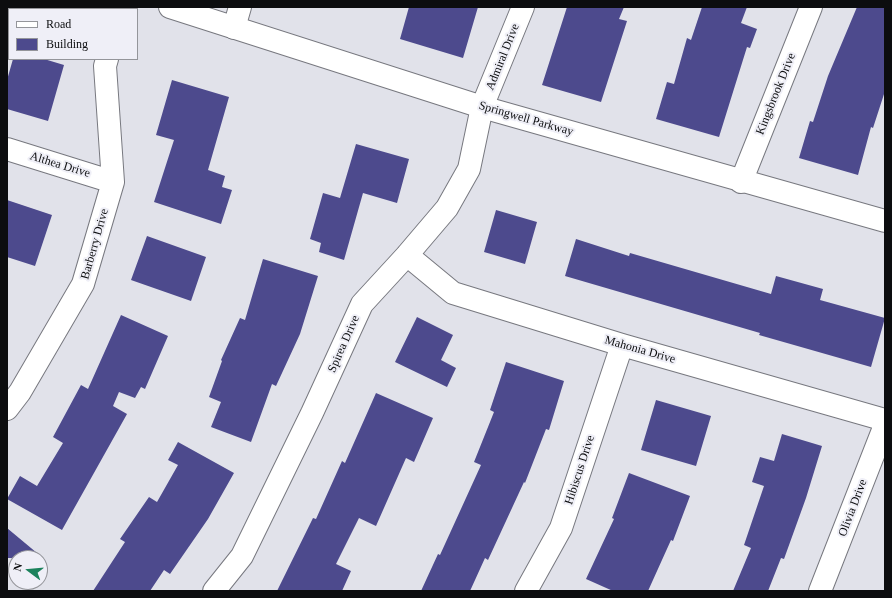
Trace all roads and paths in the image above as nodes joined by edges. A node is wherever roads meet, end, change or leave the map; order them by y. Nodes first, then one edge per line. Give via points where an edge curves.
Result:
1 (170, 7) edge
2 (240, 7) edge
3 (523, 7) edge
4 (812, 7) edge
5 (234, 28) junction
6 (107, 60) edge
7 (482, 107) junction
8 (7, 149) edge
9 (113, 182) junction
10 (741, 182) junction
11 (885, 221) edge
12 (407, 255) junction
13 (622, 345) junction
14 (7, 409) edge
15 (885, 420) edge
16 (885, 425) edge
17 (214, 591) edge
18 (526, 591) edge
19 (820, 591) edge

1 - 5 street, Springwell Parkway
2 - 5 street
3 - 7 street, Admiral Drive
4 - 10 street, Kingsbrook Drive
5 - 7 street, Springwell Parkway
6 - 9 street, Barberry Drive via 105,66
7 - 10 street, Springwell Parkway
7 - 12 street, Spirea Drive via 469,169 447,208
8 - 9 street, Althea Drive
9 - 14 street, Barberry Drive via 83,284 20,392
10 - 11 street, Springwell Parkway
12 - 13 street, Mahonia Drive via 453,293
12 - 17 street, Spirea Drive via 362,304 242,556
13 - 15 street, Mahonia Drive
13 - 18 street, Hibiscus Drive via 561,528
16 - 19 street, Olivia Drive

